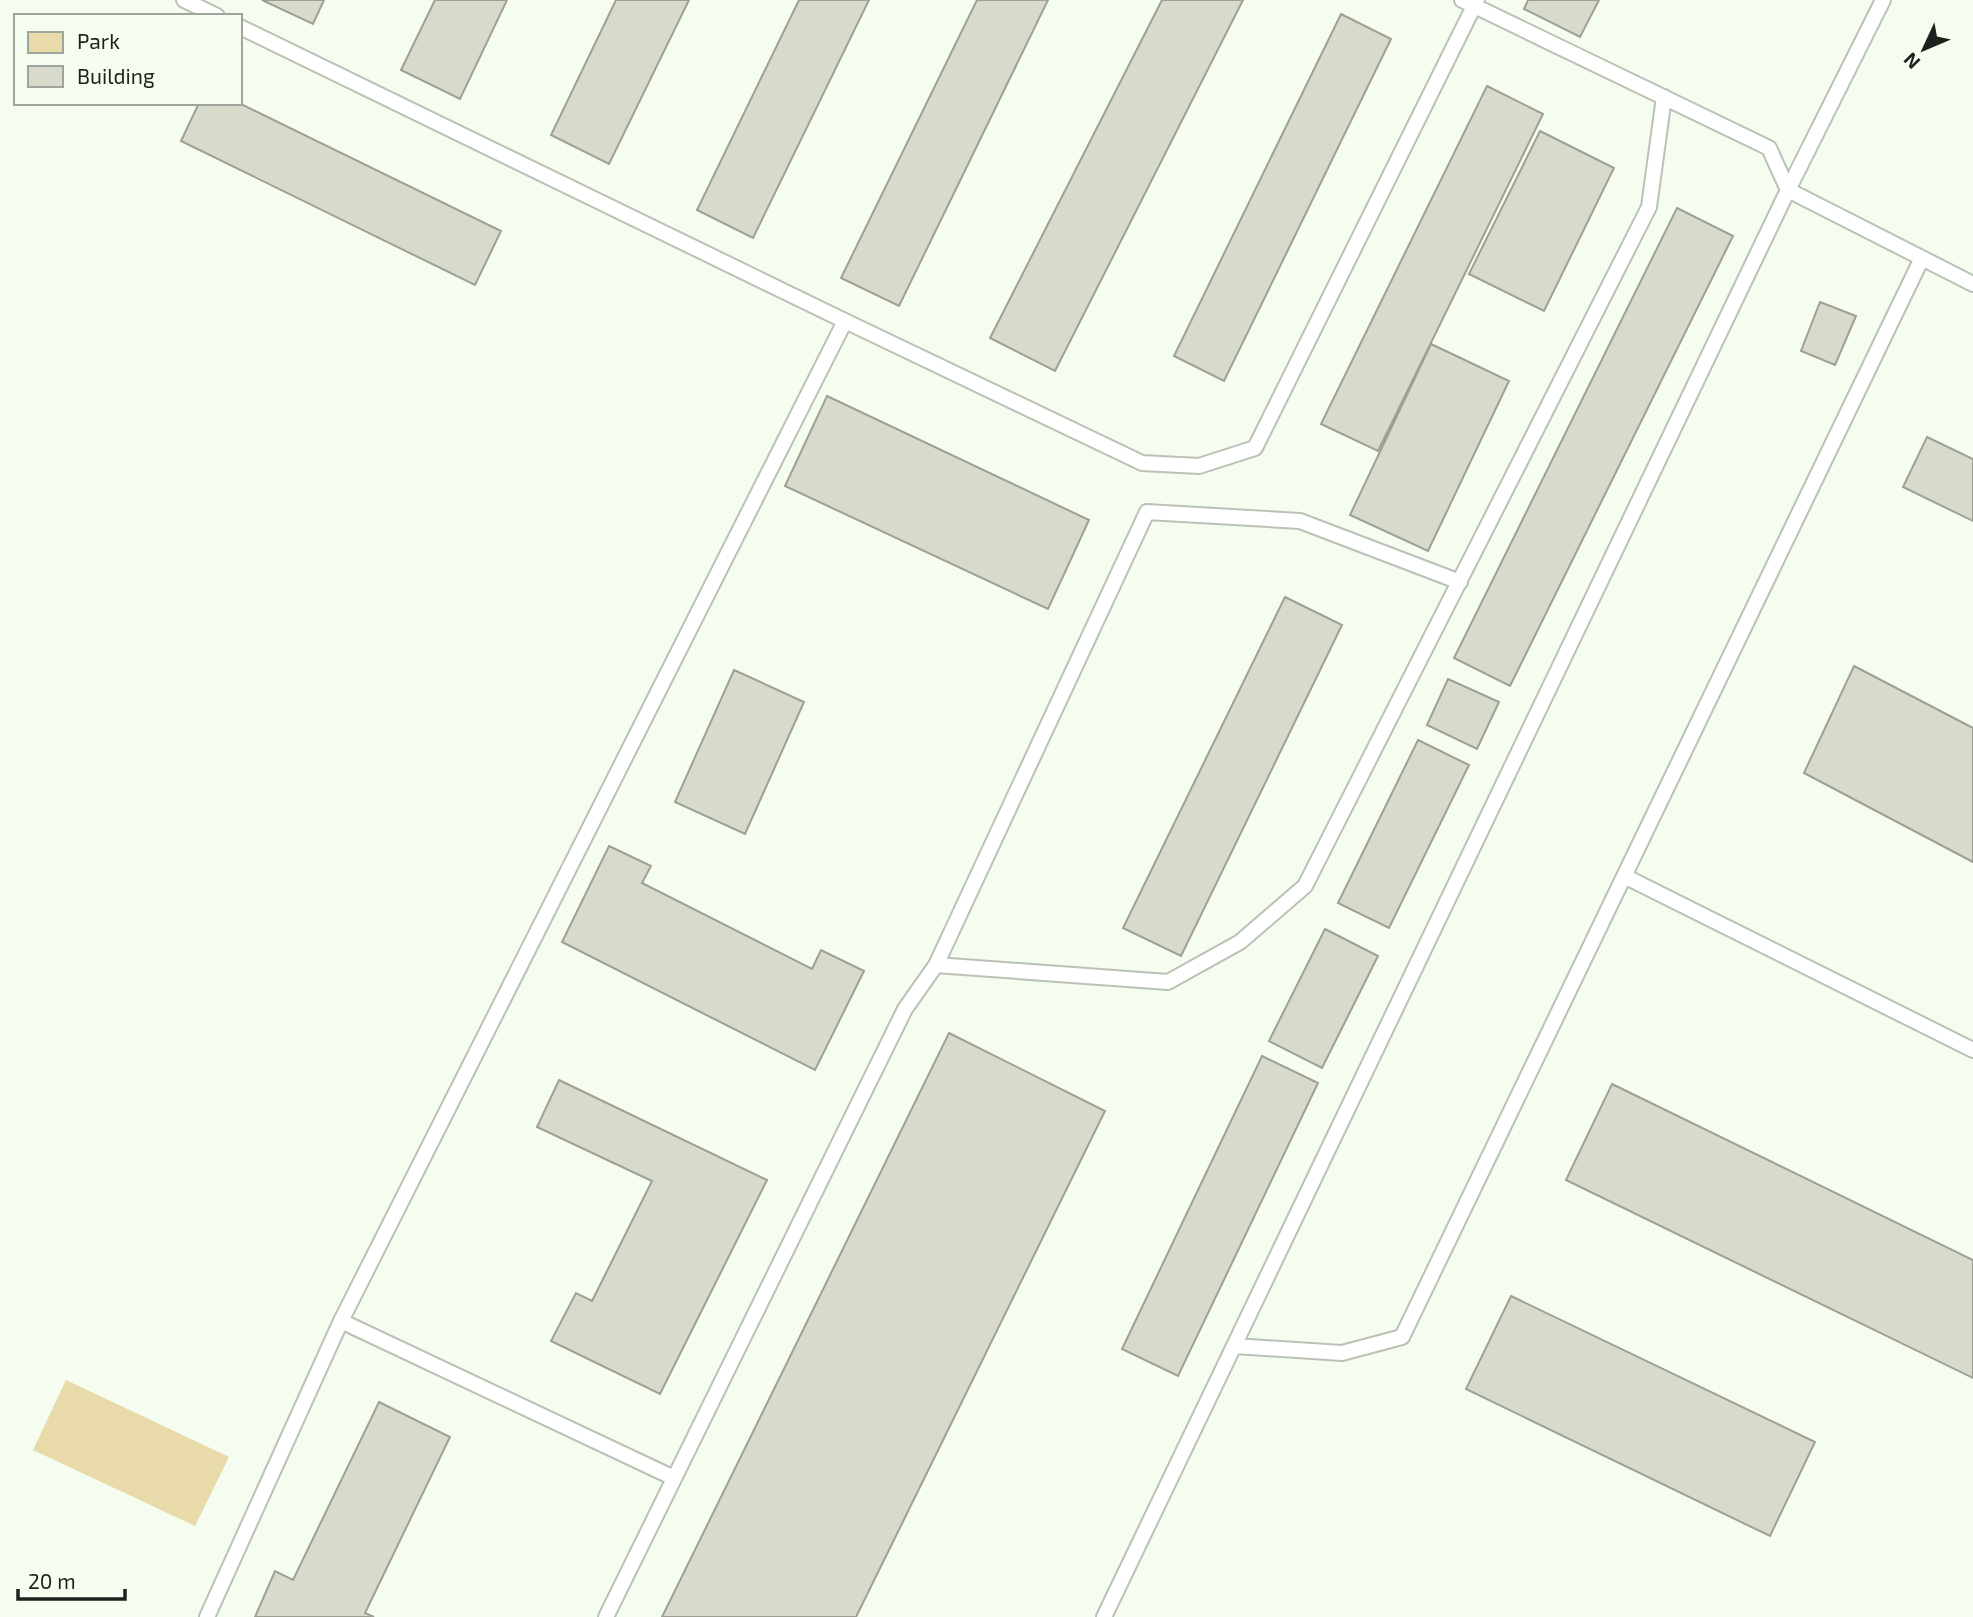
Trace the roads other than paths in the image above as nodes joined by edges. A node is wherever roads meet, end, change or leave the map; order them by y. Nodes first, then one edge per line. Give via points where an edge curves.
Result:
1 (184, 0) edge
2 (1883, 0) edge
3 (1471, 2) edge
4 (213, 14) edge
5 (242, 28) edge
6 (1664, 97) junction
7 (1788, 190) junction
8 (1922, 258) junction
9 (1973, 284) edge
10 (845, 321) junction
11 (1460, 582) junction
12 (1624, 876) junction
13 (936, 964) junction
14 (1973, 1050) edge
15 (341, 1321) junction
16 (1234, 1346) junction
17 (674, 1478) junction
18 (207, 1617) edge
19 (606, 1617) edge
20 (1104, 1617) edge

1 - 4 lane
2 - 7 lane
3 - 6 lane
3 - 10 lane via 1255,447 1199,466 1142,463
5 - 10 lane
6 - 7 lane via 1769,148
6 - 11 lane via 1649,207
7 - 8 lane
7 - 16 lane
8 - 9 lane
8 - 12 lane
10 - 15 lane
11 - 13 lane via 1305,886 1240,942 1168,982
11 - 13 lane via 1300,521 1147,512
12 - 14 lane
12 - 16 lane via 1402,1337 1342,1353
13 - 17 lane via 905,1009
15 - 17 lane
15 - 18 lane
16 - 20 lane
17 - 19 lane

